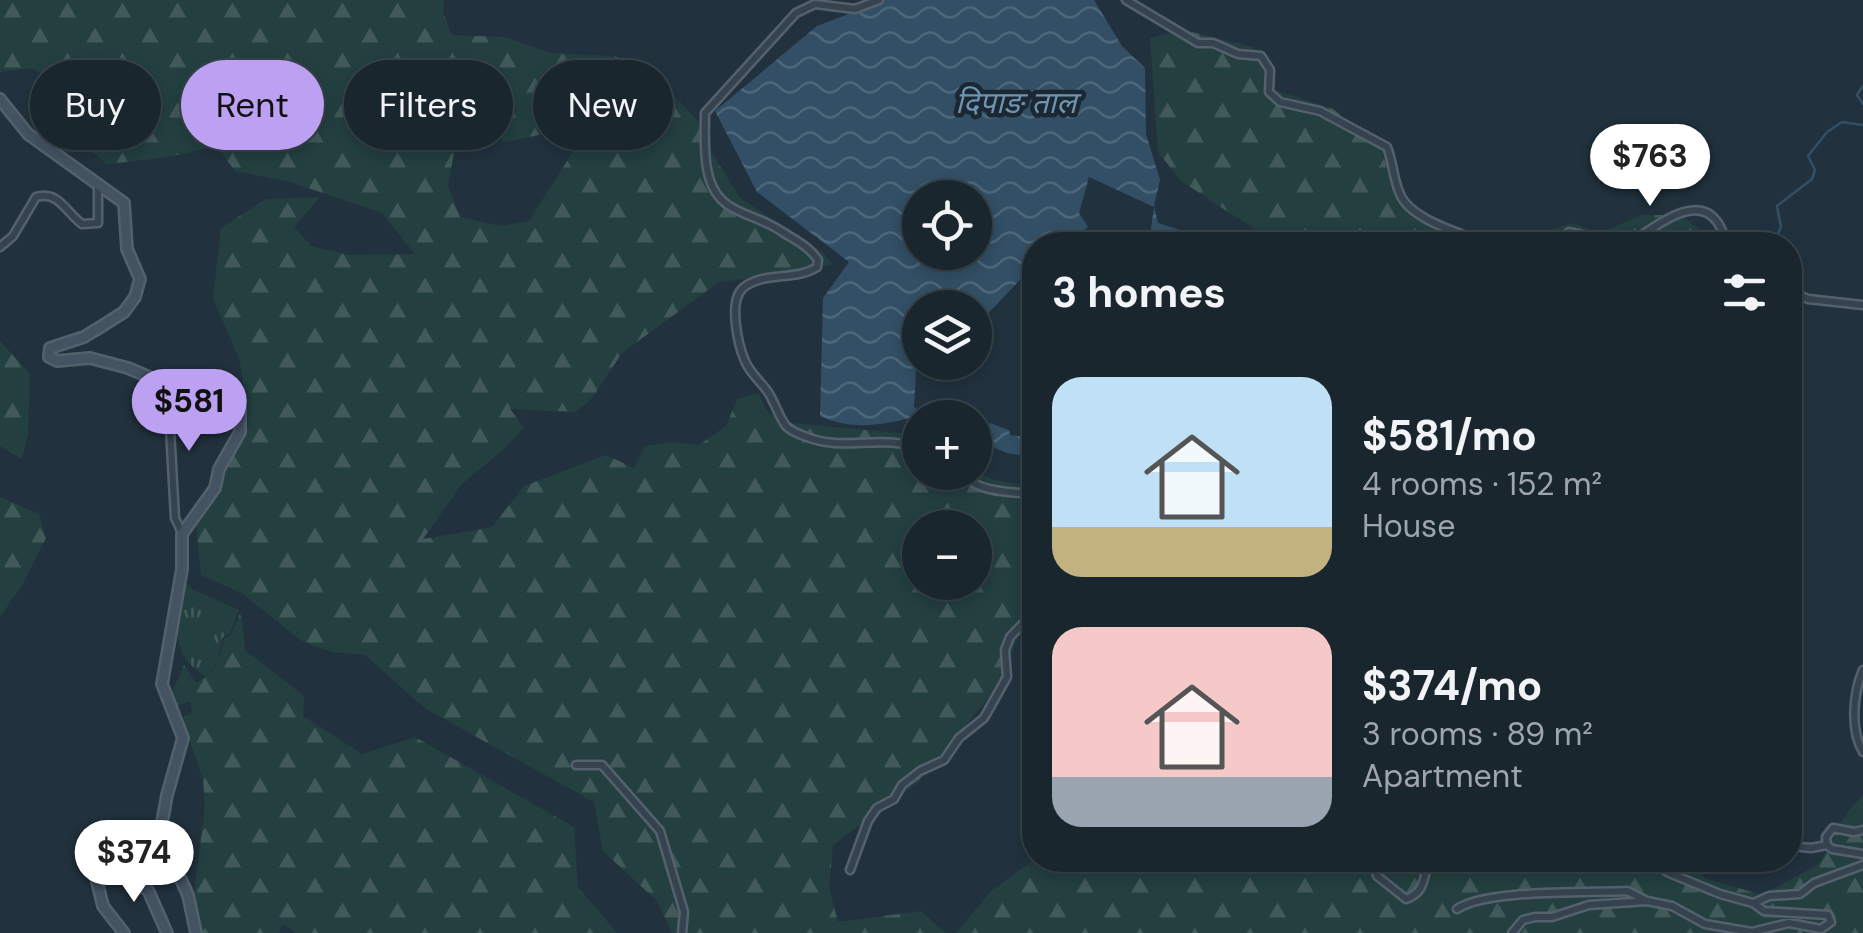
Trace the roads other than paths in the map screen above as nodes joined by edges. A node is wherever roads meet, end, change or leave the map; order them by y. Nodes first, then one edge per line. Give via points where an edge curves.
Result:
1 (879, 0) edge
2 (1126, 0) edge
3 (0, 100) edge
4 (98, 184) junction
5 (1462, 232) edge
6 (1647, 232) edge
7 (1722, 232) edge
8 (0, 247) edge
9 (1802, 297) edge
10 (1863, 305) edge
11 (158, 384) junction
12 (902, 444) edge
13 (989, 490) edge
14 (1022, 494) edge
15 (182, 534) junction
16 (1022, 625) edge
17 (1863, 670) edge
18 (1863, 752) edge
19 (576, 765) dead end
20 (1863, 830) edge
21 (1827, 845) junction
22 (1802, 847) edge
23 (1863, 854) edge
24 (1863, 865) edge
25 (850, 870) dead end
26 (1376, 872) edge
27 (1426, 872) edge
28 (1667, 872) edge
29 (1647, 901) junction
30 (1754, 904) junction
31 (1457, 909) dead end
32 (1781, 924) junction
33 (124, 933) edge
34 (167, 933) edge
35 (196, 933) edge
36 (682, 933) edge
37 (1512, 933) edge
38 (1798, 933) edge

1 - 12 street via 855,10 814,4 787,21 704,113 704,152 711,186 727,206 775,226 818,260 806,273 752,282 736,300 746,365 782,422 832,444
2 - 5 street via 1198,43 1261,56 1270,70 1269,92 1280,102 1320,111 1386,146 1401,198 1444,228
3 - 4 main road via 28,134
4 - 8 street via 98,223 82,224 46,194
4 - 11 main road via 124,203 126,244 139,288 124,312 84,337 54,344 49,357 90,358
6 - 7 street via 1688,210 1717,220
9 - 10 street
11 - 15 street via 157,398 169,411 174,518
11 - 15 main road via 226,385 240,409 239,440
13 - 14 street
15 - 35 main road via 162,684 183,738 160,834 188,895
16 - 25 street via 1010,637 1007,677 984,718 944,760 876,808
17 - 18 street via 1855,740
19 - 36 street via 602,765 660,831 684,912
20 - 21 street via 1833,828
21 - 22 street
21 - 23 street
24 - 30 street via 1814,882 1800,894
26 - 27 street via 1406,900 1417,895
28 - 30 street
29 - 31 street via 1627,891 1490,898
29 - 32 street via 1705,924 1752,932
29 - 37 street via 1534,916
30 - 32 street via 1764,911 1828,916 1831,922 1820,929
32 - 38 street
33 - 34 main road via 103,906 93,848 111,870 148,890

